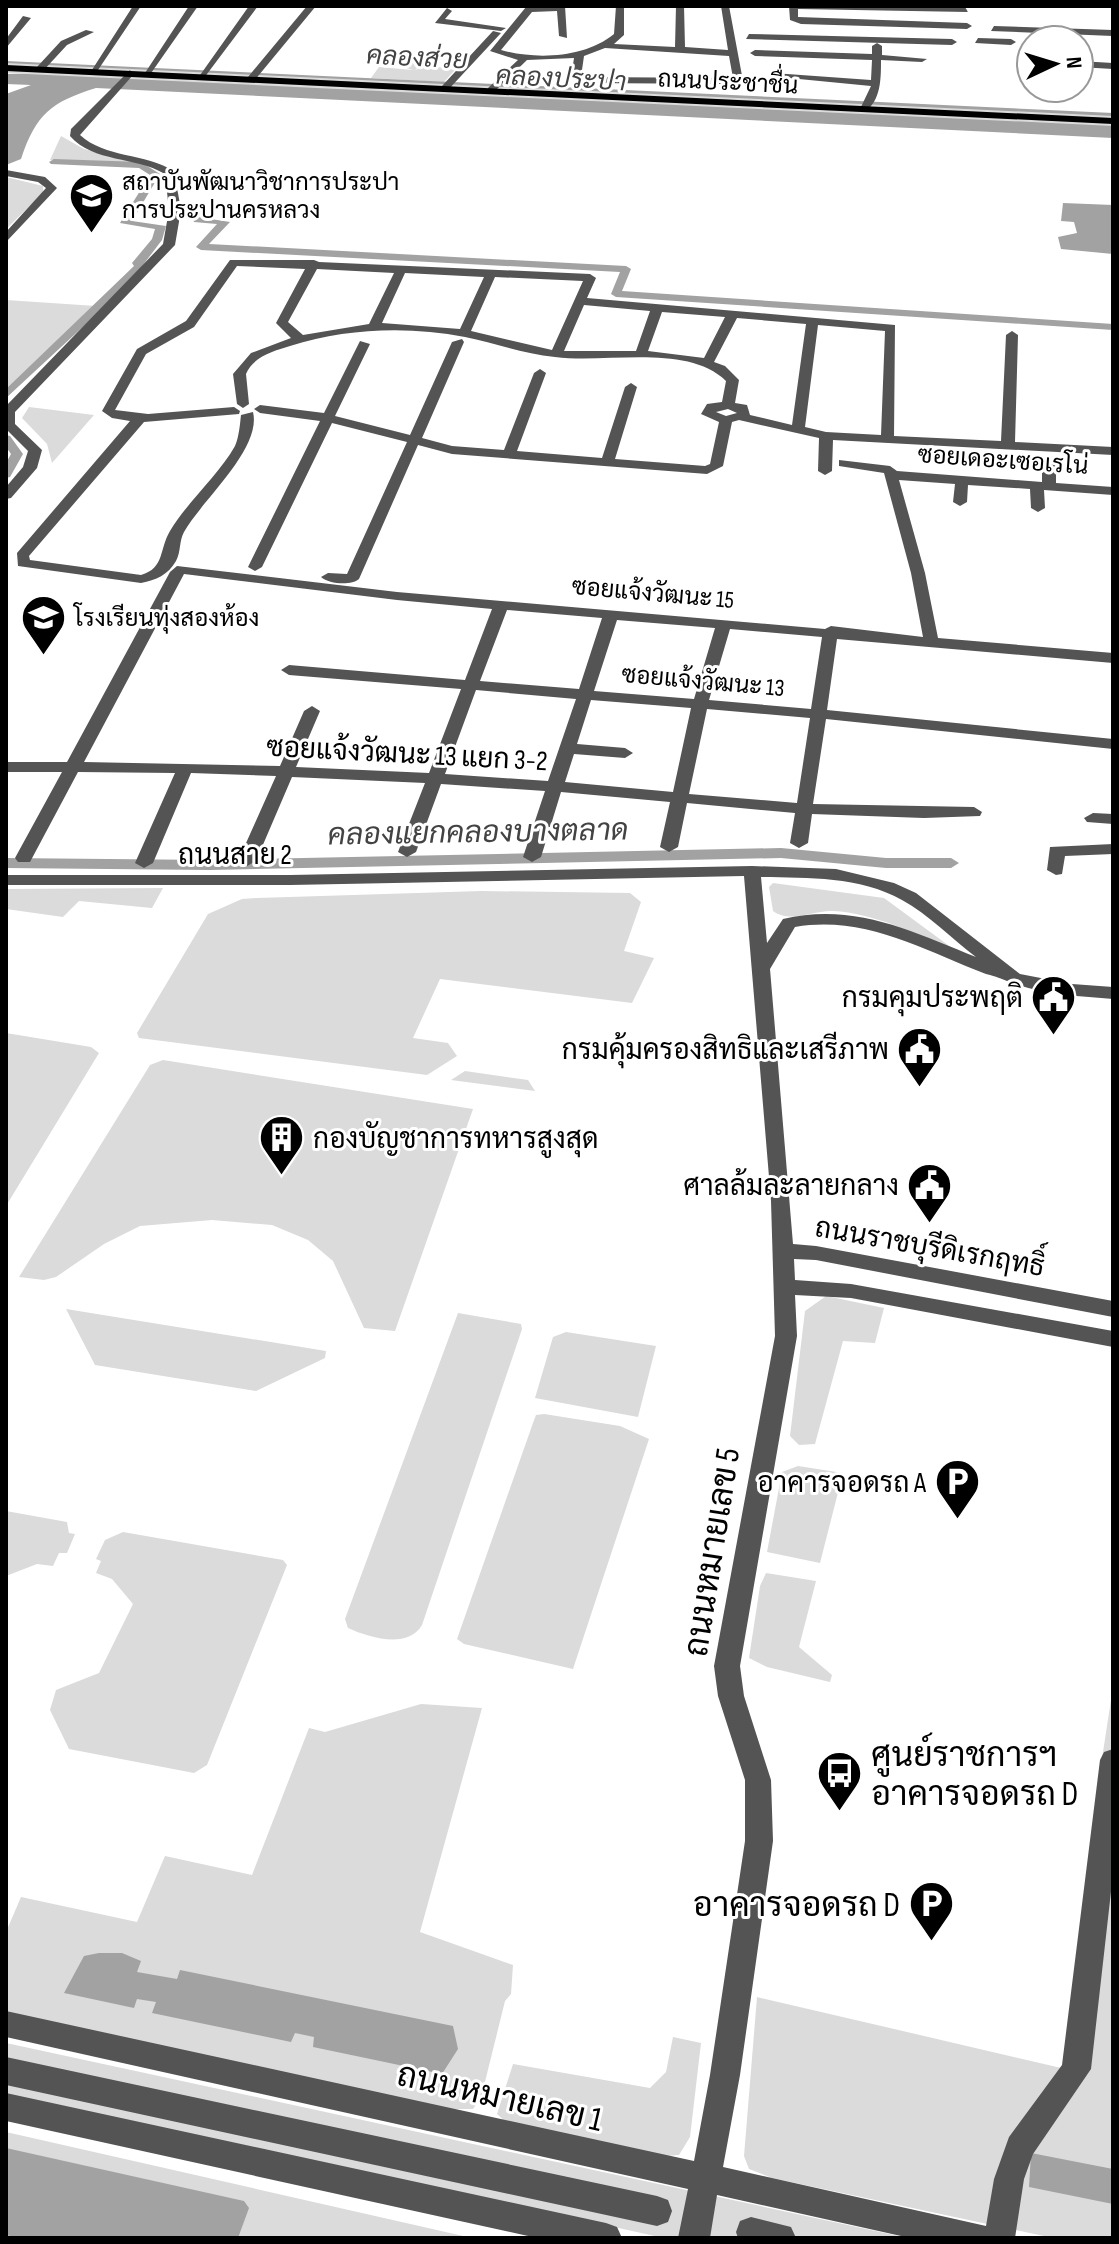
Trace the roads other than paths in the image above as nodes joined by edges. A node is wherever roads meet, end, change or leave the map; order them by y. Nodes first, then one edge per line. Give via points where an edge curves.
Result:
1 (137, 6) edge
2 (194, 6) edge
3 (254, 6) edge
4 (312, 6) edge
5 (521, 6) edge
6 (620, 6) edge
7 (680, 6) edge
8 (725, 6) edge
9 (793, 6) edge
10 (561, 7) edge
11 (874, 7) edge
12 (965, 10) dead end
13 (447, 11) dead end
14 (26, 18) dead end
15 (455, 24) junction
16 (875, 24) junction
17 (967, 26) dead end
18 (501, 28) junction
19 (994, 29) dead end
20 (89, 32) dead end
21 (1113, 33) edge
22 (564, 36) dead end
23 (443, 37) dead end
24 (749, 37) dead end
25 (876, 40) junction
26 (978, 41) dead end
27 (952, 42) dead end
28 (1015, 42) edge
29 (6, 45) edge
30 (607, 46) junction
31 (680, 50) junction
32 (733, 53) junction
33 (755, 53) dead end
34 (579, 54) junction
35 (521, 57) junction
36 (922, 59) dead end
37 (878, 63) junction
38 (43, 66) junction
39 (6, 68) edge
40 (96, 68) junction
41 (633, 68) dead end
42 (682, 68) dead end
43 (149, 71) junction
44 (203, 73) junction
45 (128, 74) junction
46 (254, 76) junction
47 (636, 81) junction
48 (686, 81) junction
49 (877, 83) junction
50 (449, 85) junction
51 (495, 86) junction
52 (867, 106) junction
53 (1113, 121) edge
54 (6, 173) edge
55 (6, 239) edge
56 (314, 263) junction
57 (402, 268) junction
58 (491, 273) junction
59 (581, 301) junction
60 (657, 308) junction
61 (733, 314) junction
62 (813, 321) junction
63 (374, 327) junction
64 (1012, 335) dead end
65 (461, 338) junction
66 (300, 339) junction
67 (364, 344) dead end
68 (556, 354) junction
69 (641, 355) junction
70 (708, 362) junction
71 (540, 373) dead end
72 (631, 387) dead end
73 (728, 405) junction
74 (246, 410) junction
75 (141, 417) junction
76 (741, 417) junction
77 (329, 418) junction
78 (726, 420) junction
79 (798, 431) junction
80 (826, 436) junction
81 (887, 438) junction
82 (416, 440) junction
83 (1008, 445) junction
84 (1113, 451) edge
85 (509, 455) junction
86 (1049, 459) dead end
87 (607, 463) junction
88 (844, 463) dead end
89 (825, 471) dead end
90 (891, 475) junction
91 (971, 476) junction
92 (1043, 486) junction
93 (1113, 491) edge
94 (6, 495) edge
95 (960, 502) dead end
96 (1038, 508) dead end
97 (170, 559) junction
98 (255, 567) junction
99 (501, 605) junction
100 (611, 614) junction
101 (724, 623) junction
102 (831, 631) junction
103 (931, 641) junction
104 (1113, 658) edge
105 (289, 670) dead end
106 (473, 686) junction
107 (587, 695) junction
108 (700, 704) junction
109 (312, 711) dead end
110 (819, 714) junction
111 (1113, 744) edge
112 (566, 748) junction
113 (625, 753) dead end
114 (76, 766) junction
115 (6, 767) edge
116 (185, 769) junction
117 (288, 770) junction
118 (436, 778) junction
119 (556, 787) junction
120 (680, 796) junction
121 (805, 806) junction
122 (974, 812) dead end
123 (1093, 818) dead end
124 (1113, 819) edge
125 (799, 843) dead end
126 (669, 847) dead end
127 (1113, 849) edge
128 (407, 852) dead end
129 (532, 857) dead end
130 (24, 858) dead end
131 (247, 861) dead end
132 (144, 863) dead end
133 (1056, 870) dead end
134 (752, 871) junction
135 (6, 880) edge
136 (759, 972) junction
137 (1014, 978) junction
138 (1113, 993) edge
139 (784, 1251) junction
140 (787, 1287) junction
141 (1113, 1309) edge
142 (1113, 1339) edge
143 (1113, 1760) edge
144 (6, 2024) edge
145 (6, 2071) edge
146 (6, 2107) edge
147 (704, 2180) junction
148 (657, 2211) dead end
149 (606, 2238) edge
150 (694, 2238) edge
151 (978, 2238) edge
152 (999, 2238) edge

1 - 40 street
2 - 43 street
3 - 44 street
4 - 46 street
5 - 18 street
6 - 30 street via 619,35
7 - 31 street
8 - 32 street
9 - 11 street
9 - 16 street via 798,21
10 - 22 street
10 - 35 street via 529,9 494,49
11 - 12 street
11 - 16 street
13 - 15 street via 438,21
14 - 29 street
15 - 18 street
15 - 23 street
16 - 17 street
16 - 25 street
18 - 50 street
19 - 21 street
20 - 38 street via 64,43
24 - 25 street
25 - 27 street
25 - 37 street
26 - 28 street
30 - 31 street
30 - 34 street
31 - 32 street
32 - 48 street via 738,81
33 - 37 street
34 - 35 street
34 - 47 street via 578,79
35 - 51 street via 512,74
36 - 37 street
37 - 49 street
37 - 49 street via 773,71
38 - 39 main road, ถนนประชาชื่น
38 - 40 main road, ถนนประชาชื่น
40 - 45 main road, ถนนประชาชื่น
41 - 47 street
42 - 48 street
43 - 44 main road, ถนนประชาชื่น
43 - 45 main road, ถนนประชาชื่น
44 - 46 main road, ถนนประชาชื่น
45 - 94 street via 75,131 78,141 152,162 172,176 173,239 8,411 9,425 35,450 30,468
46 - 50 main road, ถนนประชาชื่น
47 - 48 street
49 - 52 street
50 - 51 main road, ถนนประชาชื่น
51 - 52 main road, ถนนประชาชื่น
52 - 53 main road, ถนนประชาชื่น
54 - 55 street via 41,179 52,188
56 - 57 street
56 - 66 street via 282,323
56 - 75 street via 229,265 190,324 141,352 131,367 108,411
57 - 58 street
57 - 63 street
58 - 59 street via 584,276 591,281
58 - 65 street
59 - 60 street
59 - 68 street
60 - 61 street
60 - 69 street
61 - 62 street
61 - 70 street
62 - 79 street
62 - 81 street via 891,328
63 - 65 street
63 - 66 street
64 - 83 street
65 - 68 street
65 - 82 street
66 - 74 street via 247,362 237,382
67 - 77 street
68 - 69 street
69 - 70 street
70 - 73 street via 733,380
71 - 85 street
72 - 87 street
73 - 76 street via 742,408
73 - 78 street via 708,412
74 - 75 street
74 - 77 street
74 - 97 street via 242,445 187,515 174,536
75 - 97 street via 20,560 141,579 155,575
76 - 78 street
76 - 79 street
77 - 82 street
77 - 98 street
78 - 87 street via 714,469
79 - 80 street
80 - 81 street
80 - 89 street
81 - 83 street
82 - 85 street via 452,450
82 - 98 street via 352,579
83 - 84 street
85 - 87 street
86 - 92 street
88 - 90 street, ซอยเดอะเซอเรโน่ via 886,468
90 - 91 street, ซอยเดอะเซอเรโน่ via 908,469
90 - 103 street
91 - 92 street, ซอยเดอะเซอเรโน่
91 - 95 street
92 - 93 street, ซอยเดอะเซอเรโน่
92 - 96 street
97 - 98 street
99 - 100 street, ซอยแจ้งวัฒนะ 15
99 - 106 street
99 - 114 street, ซอยแจ้งวัฒนะ 15 via 191,569 177,572
100 - 101 street, ซอยแจ้งวัฒนะ 15
100 - 107 street
101 - 102 street, ซอยแจ้งวัฒนะ 15
101 - 108 street
102 - 103 street, ซอยแจ้งวัฒนะ 15
102 - 110 street
103 - 104 street, ซอยแจ้งวัฒนะ 15
105 - 106 street, ซอยแจ้งวัฒนะ 13
106 - 107 street, ซอยแจ้งวัฒนะ 13
106 - 118 street
107 - 108 street, ซอยแจ้งวัฒนะ 13
107 - 112 street
108 - 110 street, ซอยแจ้งวัฒนะ 13
108 - 120 street
109 - 117 street
110 - 111 street, ซอยแจ้งวัฒนะ 13
110 - 121 street
112 - 113 street
112 - 119 street
114 - 115 street, ซอยแจ้งวัฒนะ 13 แยก 3-2
114 - 116 street, ซอยแจ้งวัฒนะ 13 แยก 3-2
114 - 130 street
116 - 117 street, ซอยแจ้งวัฒนะ 13 แยก 3-2
116 - 132 street
117 - 118 street, ซอยแจ้งวัฒนะ 13 แยก 3-2
117 - 131 street
118 - 119 street, ซอยแจ้งวัฒนะ 13 แยก 3-2
118 - 128 street
119 - 120 street, ซอยแจ้งวัฒนะ 13 แยก 3-2
119 - 129 street
120 - 121 street, ซอยแจ้งวัฒนะ 13 แยก 3-2
120 - 126 street
121 - 122 street, ซอยแจ้งวัฒนะ 13 แยก 3-2 via 896,815
121 - 125 street
123 - 124 street
127 - 133 street via 1056,851
134 - 135 street, ถนนสาย 2
134 - 136 street, ถนนหมายเลข 5
134 - 137 street, ถนนสาย 2 via 836,874 888,887 910,897
136 - 137 street via 789,923 839,917 867,919
136 - 139 street, ถนนหมายเลข 5
137 - 138 street
139 - 140 street, ถนนหมายเลข 5
139 - 141 street, ถนนราชบุรีดิเรกฤทธิ์ via 830,1255
140 - 142 street, ถนนราชบุรีดิเรกฤทธิ์ via 851,1291
140 - 147 street, ถนนหมายเลข 5 via 786,1336 727,1666 731,1696 758,1780 759,1841
143 - 152 street via 1076,2069 1020,2147
144 - 147 street, ถนนหมายเลข 1
145 - 148 street
146 - 149 street
147 - 150 street, ถนนหมายเลข 5
147 - 151 street, ถนนหมายเลข 1

